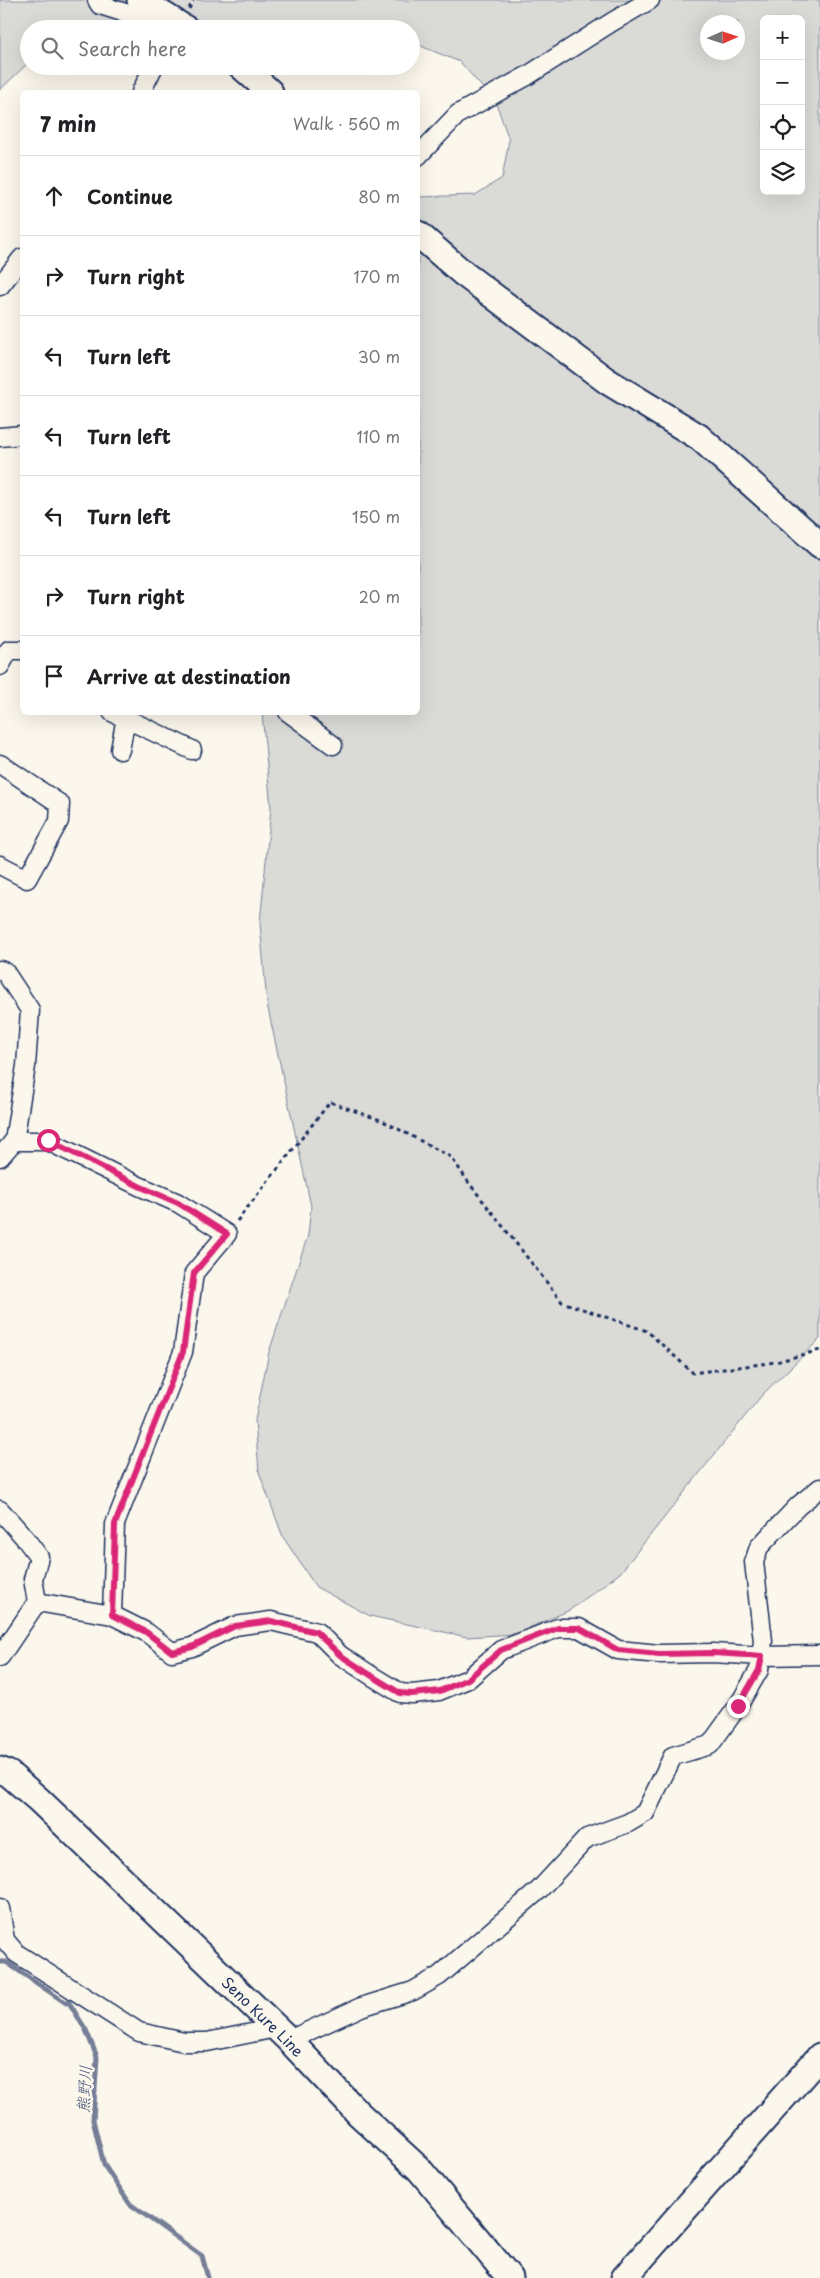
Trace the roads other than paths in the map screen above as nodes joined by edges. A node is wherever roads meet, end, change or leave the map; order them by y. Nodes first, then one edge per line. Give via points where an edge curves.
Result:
1 (97, 0) edge
2 (140, 0) edge
3 (650, 0) edge
4 (140, 20) edge
5 (172, 20) edge
6 (150, 75) edge
7 (251, 75) edge
8 (142, 90) edge
9 (268, 90) edge
10 (420, 154) edge
11 (420, 236) edge
12 (20, 261) edge
13 (0, 286) edge
14 (20, 435) edge
15 (0, 437) edge
16 (820, 545) edge
17 (20, 650) edge
18 (0, 666) edge
19 (122, 715) edge
20 (124, 715) edge
21 (292, 715) edge
22 (333, 745) dead end
23 (120, 750) dead end
24 (192, 750) dead end
25 (0, 764) edge
26 (0, 865) edge
27 (0, 970) edge
28 (14, 1141) junction
29 (0, 1157) edge
30 (820, 1488) edge
31 (0, 1510) edge
32 (37, 1602) junction
33 (112, 1615) junction
34 (820, 1655) edge
35 (0, 1656) edge
36 (762, 1656) junction
37 (3, 1770) edge
38 (0, 1908) edge
39 (283, 2034) junction
40 (820, 2056) edge
41 (510, 2278) edge
42 (624, 2278) edge

1 - 4 street via 100,5
2 - 5 street
3 - 10 street via 527,76 458,114
6 - 8 street
7 - 9 street
11 - 16 street via 464,274 607,381 699,437
12 - 13 street
14 - 15 street
17 - 18 street via 9,650
19 - 23 street
20 - 24 street
21 - 22 street
25 - 26 street via 60,804 59,821 27,879
27 - 28 street via 5,972 30,1010 26,1066
28 - 29 street
28 - 33 street via 48,1140 178,1203 227,1234 194,1273 183,1352 115,1524
30 - 36 street via 759,1547 754,1562
31 - 32 street via 39,1557 33,1578
32 - 33 street
32 - 35 street
33 - 36 street via 146,1632 172,1652 192,1647 244,1624 271,1621 316,1632 340,1655 372,1676 400,1693 412,1694 440,1691 468,1679 501,1650 558,1628 579,1628 618,1650
34 - 36 street
36 - 39 street via 759,1670 738,1706 710,1745 673,1756 645,1812 628,1823 587,1838 539,1890 439,1976 413,1991
37 - 39 street, Seno Kure Line
38 - 39 street via 5,1940 16,1953 139,2032 184,2042
39 - 41 street, Seno Kure Line via 358,2113 419,2169
40 - 42 street

